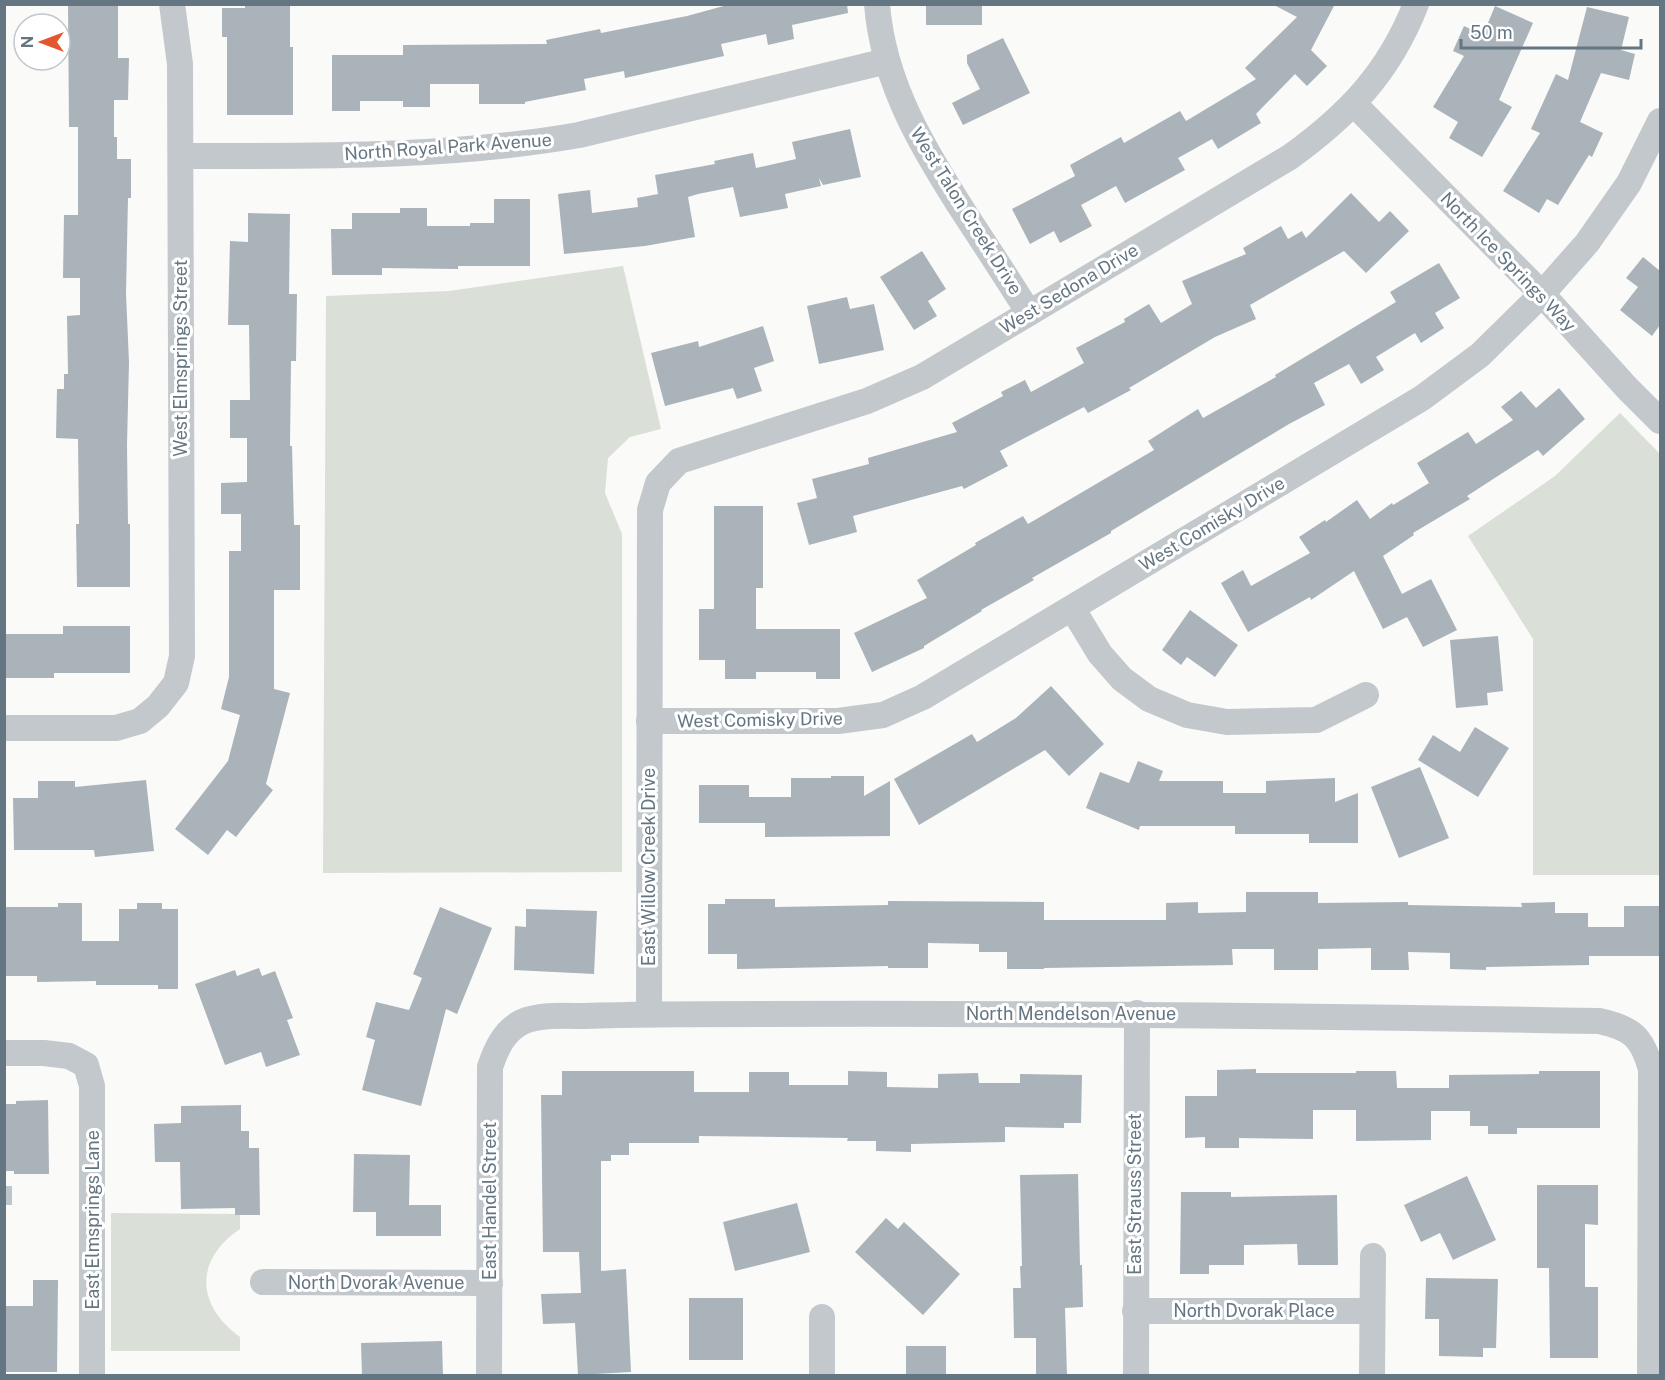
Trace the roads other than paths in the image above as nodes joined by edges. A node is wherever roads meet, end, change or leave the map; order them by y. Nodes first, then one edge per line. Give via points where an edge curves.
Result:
1 (172, 4) edge
2 (877, 4) edge
3 (1416, 4) edge
4 (887, 61) junction
5 (1354, 104) junction
6 (1660, 121) edge
7 (181, 156) junction
8 (1542, 294) junction
9 (1029, 313) junction
10 (1660, 421) edge
11 (658, 483) joint
12 (1072, 608) junction
13 (1366, 695) dead end
14 (650, 721) junction
15 (4, 728) edge
16 (1137, 1013) junction
17 (649, 1014) junction
18 (508, 1031) joint
19 (4, 1053) edge
20 (1373, 1256) dead end
21 (263, 1282) dead end
22 (490, 1284) junction
23 (1135, 1311) junction
24 (1372, 1311) junction
25 (822, 1317) dead end
26 (93, 1376) edge
27 (489, 1376) edge
28 (822, 1376) edge
29 (1136, 1376) edge
30 (1372, 1376) edge
31 (1650, 1376) edge

1 - 7 street, West Elmsprings Street via 180,64
2 - 4 street, West Talon Creek Drive
3 - 5 street, West Sedona Drive via 1384,66
4 - 7 street, North Royal Park Avenue via 541,142 336,155
4 - 9 street, West Talon Creek Drive via 919,140
5 - 8 street, North Ice Springs Way
5 - 9 street, West Sedona Drive via 1290,157
6 - 8 street, West Comisky Drive via 1623,192 1587,243
7 - 15 street, West Elmsprings Street via 182,656 176,683 140,721 116,728
8 - 10 street, North Ice Springs Way
8 - 12 street, West Comisky Drive via 1480,355 1422,398
9 - 11 street, West Sedona Drive via 895,390 679,462
11 - 14 street, East Willow Creek Drive via 650,510
12 - 13 street via 1100,654 1122,679 1149,699 1187,716 1227,722 1316,720
12 - 14 street, West Comisky Drive via 923,697 883,715 838,721
14 - 17 street, East Willow Creek Drive
16 - 17 street, North Mendelson Avenue
16 - 23 street, East Strauss Street
16 - 31 street, North Mendelson Avenue via 1599,1021 1635,1034 1646,1049 1652,1070
17 - 18 street, North Mendelson Avenue via 542,1017 523,1021
18 - 22 street, East Handel Street via 490,1066
19 - 26 street, East Elmsprings Lane via 69,1056 86,1065 93,1086
20 - 24 street
21 - 22 street, North Dvorak Avenue
22 - 27 street, East Handel Street
23 - 24 street, North Dvorak Place
23 - 29 street, East Strauss Street
24 - 30 street
25 - 28 street

